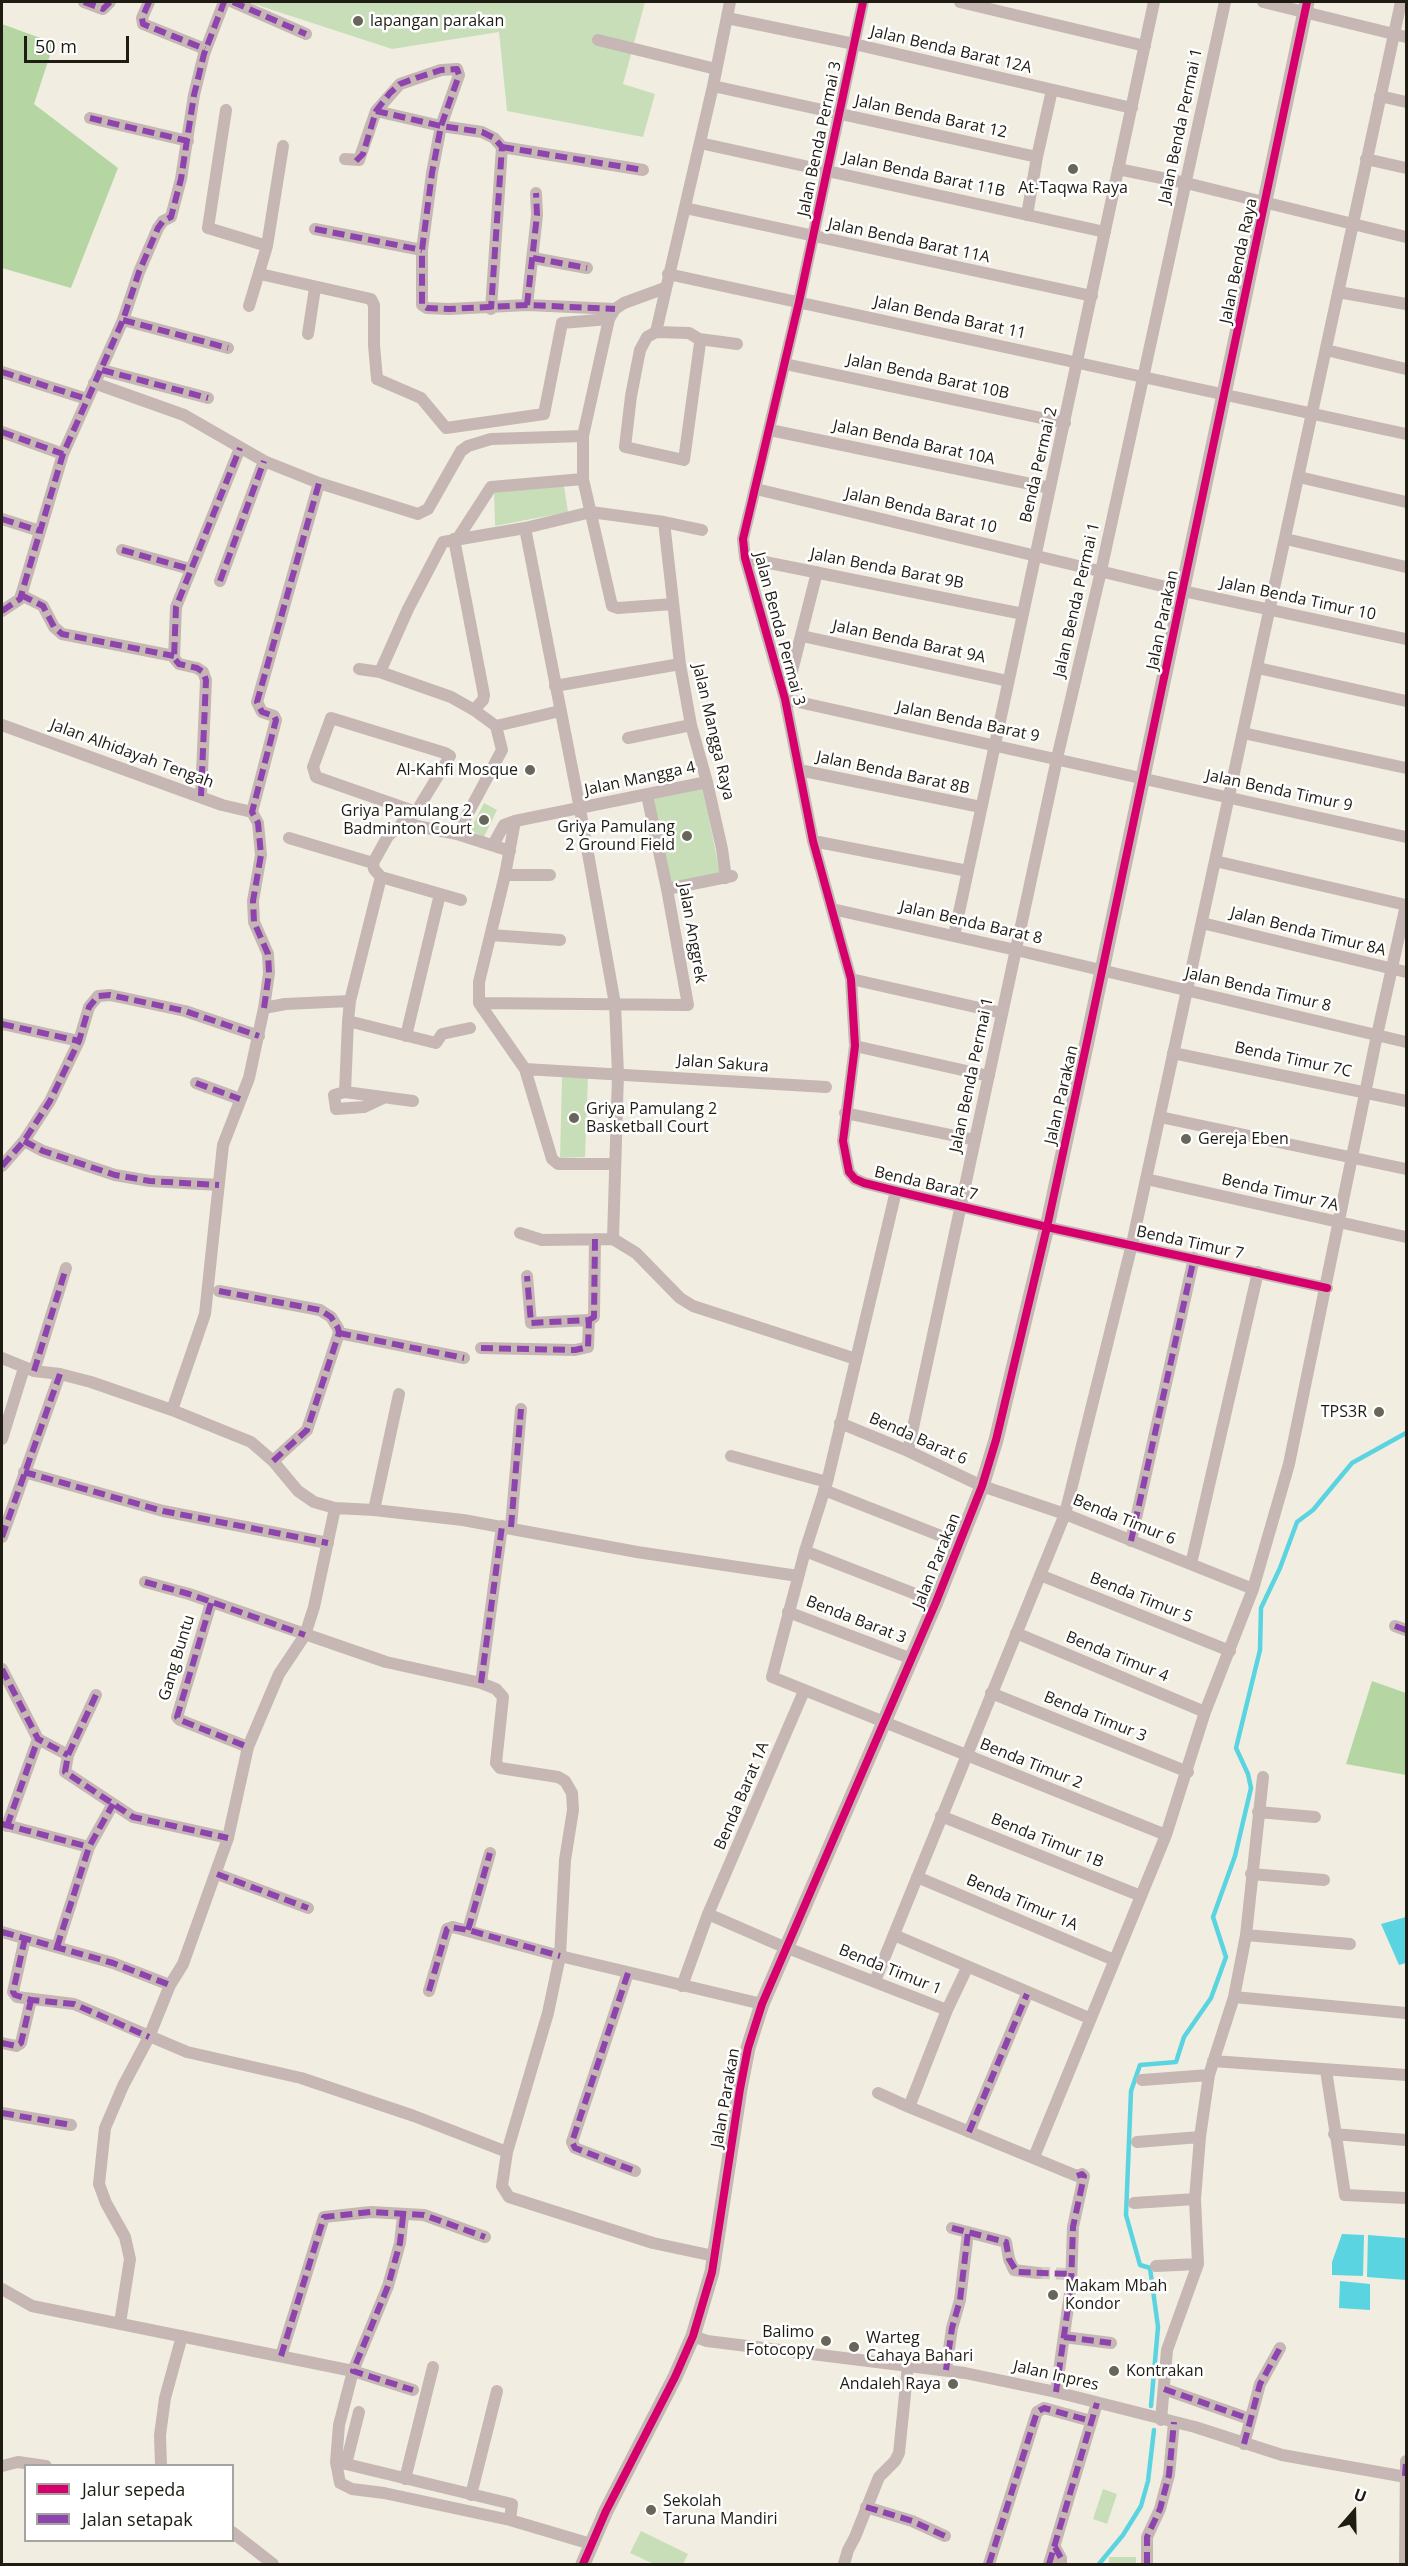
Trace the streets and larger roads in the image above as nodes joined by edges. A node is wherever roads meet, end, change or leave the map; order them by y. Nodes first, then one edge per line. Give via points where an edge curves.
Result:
1 (84, 2) edge
2 (110, 2) edge
3 (149, 2) edge
4 (224, 2) edge
5 (233, 2) edge
6 (730, 2) edge
7 (863, 2) edge
8 (960, 2) edge
9 (1154, 2) edge
10 (1225, 2) edge
11 (1263, 2) edge
12 (1401, 2) edge
13 (1306, 6) edge
14 (727, 18) junction
15 (306, 34) dead end
16 (1393, 34) junction
17 (1407, 37) edge
18 (598, 40) dead end
19 (854, 44) junction
20 (1145, 46) junction
21 (205, 49) junction
22 (716, 69) junction
23 (713, 86) junction
24 (1053, 90) junction
25 (1380, 96) junction
26 (1407, 102) edge
27 (1132, 108) junction
28 (226, 110) dead end
29 (376, 111) junction
30 (838, 114) junction
31 (90, 118) dead end
32 (441, 126) junction
33 (188, 141) junction
34 (700, 143) junction
35 (283, 146) dead end
36 (502, 147) junction
37 (1037, 157) junction
38 (345, 159) dead end
39 (1366, 159) junction
40 (1407, 168) edge
41 (1118, 169) junction
42 (643, 170) dead end
43 (826, 171) junction
44 (1186, 183) junction
45 (536, 193) dead end
46 (1265, 202) junction
47 (685, 208) junction
48 (1027, 215) junction
49 (1352, 225) junction
50 (315, 229) dead end
51 (1105, 232) junction
52 (813, 237) junction
53 (1407, 237) edge
54 (267, 246) junction
55 (422, 250) junction
56 (533, 258) junction
57 (587, 268) dead end
58 (260, 274) junction
59 (668, 274) junction
60 (315, 288) junction
61 (665, 288) junction
62 (1338, 292) junction
63 (1092, 296) junction
64 (799, 302) junction
65 (1407, 304) edge
66 (527, 305) junction
67 (249, 306) dead end
68 (491, 309) junction
69 (612, 314) junction
70 (123, 320) junction
71 (656, 332) junction
72 (308, 334) dead end
73 (699, 339) junction
74 (737, 344) dead end
75 (228, 348) dead end
76 (1326, 350) junction
77 (1078, 363) junction
78 (785, 364) junction
79 (1407, 369) edge
80 (102, 370) junction
81 (2, 372) edge
82 (1144, 377) junction
83 (94, 383) junction
84 (1225, 395) junction
85 (208, 398) dead end
86 (87, 399) junction
87 (1313, 414) junction
88 (1065, 423) junction
89 (770, 430) junction
90 (2, 432) edge
91 (1407, 434) edge
92 (583, 436) junction
93 (240, 448) junction
94 (63, 454) junction
95 (264, 461) junction
96 (1299, 477) junction
97 (583, 479) junction
98 (319, 483) junction
99 (1050, 488) junction
100 (756, 489) junction
101 (1407, 502) edge
102 (591, 512) junction
103 (2, 519) edge
104 (664, 522) junction
105 (1196, 526) joint
106 (525, 528) junction
107 (702, 530) dead end
108 (40, 531) junction
109 (456, 538) junction
110 (1286, 539) junction
111 (122, 550) dead end
112 (1035, 555) junction
113 (745, 558) junction
114 (1407, 567) edge
115 (190, 569) junction
116 (1101, 571) junction
117 (817, 572) junction
118 (220, 581) dead end
119 (1183, 591) junction
120 (21, 595) junction
121 (673, 604) junction
122 (1270, 609) junction
123 (2, 610) edge
124 (1023, 614) junction
125 (802, 636) junction
126 (1407, 639) edge
127 (174, 656) junction
128 (680, 664) junction
129 (1258, 668) junction
130 (359, 669) dead end
131 (380, 672) junction
132 (1008, 681) junction
133 (555, 686) junction
134 (785, 699) junction
135 (1407, 701) edge
136 (474, 710) junction
137 (560, 711) junction
138 (2, 725) edge
139 (691, 725) junction
140 (496, 726) junction
141 (1243, 733) junction
142 (628, 738) dead end
143 (995, 745) junction
144 (1057, 758) junction
145 (1407, 768) edge
146 (799, 770) junction
147 (1144, 779) junction
148 (707, 782) junction
149 (647, 795) junction
150 (201, 796) junction
151 (1229, 797) junction
152 (981, 807) junction
153 (580, 809) junction
154 (252, 812) junction
155 (416, 812) junction
156 (515, 820) junction
157 (402, 823) junction
158 (458, 834) junction
159 (1407, 837) edge
160 (289, 838) dead end
161 (813, 841) junction
162 (493, 845) junction
163 (510, 851) junction
164 (1215, 861) junction
165 (373, 863) junction
166 (968, 872) junction
167 (505, 875) junction
168 (550, 875) dead end
169 (381, 877) junction
170 (667, 889) junction
171 (440, 894) junction
172 (461, 900) dead end
173 (1406, 905) edge
174 (832, 909) junction
175 (1202, 923) junction
176 (491, 935) junction
177 (954, 936) junction
178 (560, 940) dead end
179 (1016, 950) junction
180 (1392, 969) junction
181 (1102, 970) junction
182 (1407, 972) edge
183 (851, 979) junction
184 (1187, 991) junction
185 (350, 1001) junction
186 (479, 1003) junction
187 (615, 1004) junction
188 (264, 1008) junction
189 (1002, 1013) junction
190 (348, 1021) junction
191 (2, 1024) edge
192 (470, 1028) dead end
193 (406, 1035) junction
194 (1377, 1035) junction
195 (259, 1036) junction
196 (78, 1041) junction
197 (1407, 1042) edge
198 (855, 1046) junction
199 (1173, 1053) junction
200 (525, 1069) junction
201 (618, 1074) junction
202 (989, 1076) junction
203 (196, 1083) dead end
204 (826, 1087) dead end
205 (849, 1089) joint
206 (345, 1092) junction
207 (1366, 1092) junction
208 (383, 1098) junction
209 (240, 1099) junction
210 (413, 1101) dead end
211 (1407, 1101) edge
212 (845, 1113) junction
213 (1160, 1117) junction
214 (975, 1140) junction
215 (24, 1141) junction
216 (1353, 1157) junction
217 (614, 1164) junction
218 (2, 1166) edge
219 (1407, 1169) edge
220 (1146, 1179) junction
221 (219, 1185) junction
222 (896, 1191) junction
223 (961, 1206) junction
224 (1340, 1223) junction
225 (1047, 1227) junction
226 (520, 1233) dead end
227 (1407, 1237) edge
228 (595, 1239) junction
229 (613, 1239) junction
230 (1132, 1244) junction
231 (1194, 1258) junction
232 (66, 1268) dead end
233 (1258, 1272) junction
234 (527, 1276) dead end
235 (1327, 1287) junction
236 (219, 1291) dead end
237 (589, 1320) junction
238 (339, 1333) junction
239 (481, 1348) dead end
240 (2, 1358) edge
241 (464, 1358) dead end
242 (856, 1359) junction
243 (29, 1369) junction
244 (60, 1374) junction
245 (399, 1394) dead end
246 (521, 1409) dead end
247 (172, 1410) junction
248 (840, 1424) junction
249 (2, 1439) edge
250 (908, 1451) junction
251 (731, 1456) dead end
252 (273, 1461) junction
253 (24, 1472) junction
254 (826, 1486) junction
255 (982, 1486) junction
256 (335, 1508) junction
257 (374, 1510) junction
258 (1065, 1514) junction
259 (507, 1527) junction
260 (2, 1537) edge
261 (1131, 1541) junction
262 (959, 1543) junction
263 (328, 1544) junction
264 (805, 1551) junction
265 (1191, 1564) junction
266 (1040, 1575) junction
267 (798, 1576) junction
268 (145, 1582) dead end
269 (1253, 1589) junction
270 (936, 1602) junction
271 (211, 1603) junction
272 (788, 1612) junction
273 (1016, 1634) junction
274 (305, 1635) junction
275 (1230, 1651) junction
276 (912, 1659) junction
277 (2, 1669) edge
278 (481, 1683) junction
279 (804, 1691) junction
280 (991, 1693) junction
281 (96, 1695) dead end
282 (1205, 1712) junction
283 (885, 1723) junction
284 (38, 1739) junction
285 (248, 1747) junction
286 (68, 1755) junction
287 (965, 1755) junction
288 (1188, 1772) junction
289 (1263, 1777) dead end
290 (113, 1804) junction
291 (1258, 1812) junction
292 (941, 1816) junction
293 (1315, 1817) dead end
294 (4, 1825) edge
295 (1166, 1835) junction
296 (228, 1838) junction
297 (89, 1847) junction
298 (490, 1853) dead end
299 (217, 1874) junction
300 (1251, 1874) junction
301 (916, 1877) junction
302 (1324, 1880) dead end
303 (1141, 1896) junction
304 (308, 1908) dead end
305 (708, 1914) junction
306 (468, 1930) junction
307 (2, 1932) edge
308 (894, 1935) junction
309 (1246, 1935) junction
310 (25, 1938) junction
311 (1350, 1944) dead end
312 (57, 1947) junction
313 (788, 1949) junction
314 (560, 1956) junction
315 (1114, 1960) junction
316 (967, 1968) junction
317 (628, 1973) junction
318 (875, 1981) junction
319 (170, 1985) junction
320 (682, 1986) junction
321 (429, 1991) dead end
322 (1027, 1994) junction
323 (1234, 1997) junction
324 (31, 2000) junction
325 (762, 2004) junction
326 (947, 2010) junction
327 (1407, 2013) edge
328 (1089, 2018) junction
329 (149, 2037) junction
330 (2, 2043) edge
331 (1213, 2061) junction
332 (1326, 2070) junction
333 (1209, 2075) junction
334 (1407, 2075) edge
335 (1143, 2080) dead end
336 (878, 2094) dead end
337 (909, 2107) junction
338 (2, 2113) edge
339 (71, 2124) dead end
340 (969, 2132) junction
341 (1334, 2134) junction
342 (1200, 2138) junction
343 (1407, 2140) edge
344 (1137, 2142) dead end
345 (507, 2152) junction
346 (1034, 2157) junction
347 (635, 2171) dead end
348 (1407, 2198) edge
349 (1195, 2199) junction
350 (1134, 2203) dead end
351 (403, 2216) junction
352 (952, 2228) dead end
353 (968, 2232) junction
354 (484, 2237) dead end
355 (714, 2256) junction
356 (1198, 2264) junction
357 (1156, 2266) dead end
358 (1038, 2273) tunnel mouth
359 (2, 2289) edge
360 (120, 2323) junction
361 (182, 2336) junction
362 (693, 2336) junction
363 (1064, 2337) junction
364 (1111, 2343) dead end
365 (1280, 2348) dead end
366 (281, 2356) junction
367 (908, 2365) junction
368 (433, 2367) dead end
369 (946, 2370) junction
370 (353, 2371) junction
371 (1164, 2389) junction
372 (413, 2390) dead end
373 (497, 2391) dead end
374 (1056, 2392) junction
375 (1097, 2403) junction
376 (359, 2412) dead end
377 (1244, 2417) dead end
378 (1091, 2421) junction
379 (1167, 2421) junction
380 (1244, 2444) junction
381 (1407, 2461) edge
382 (32, 2464) edge
383 (161, 2464) edge
384 (2, 2466) edge
385 (1406, 2476) edge
386 (405, 2479) junction
387 (471, 2495) junction
388 (866, 2507) junction
389 (510, 2520) junction
390 (234, 2534) edge
391 (945, 2536) dead end
392 (591, 2544) junction
393 (1055, 2547) junction
394 (273, 2565) edge
395 (583, 2565) edge
396 (844, 2565) edge
397 (989, 2565) edge
398 (1049, 2565) edge
399 (1061, 2565) edge
400 (1147, 2565) edge
401 (1405, 2565) edge

1 - 2 street via 104,9
3 - 21 street via 143,24
4 - 21 street
5 - 15 street
6 - 14 street
7 - 19 street, Jalan Benda Permai 3
8 - 20 street
9 - 20 street, Benda Permai 2
10 - 44 street, Jalan Benda Permai 1
11 - 13 street
12 - 16 street
13 - 16 street
13 - 46 street, Jalan Benda Raya
14 - 19 street, Jalan Benda Barat 12A
14 - 22 street
16 - 17 street
16 - 25 street
18 - 22 street
19 - 24 street, Jalan Benda Barat 12A
19 - 30 street, Jalan Benda Permai 3
20 - 27 street, Benda Permai 2
21 - 33 street
22 - 23 street
23 - 30 street, Jalan Benda Barat 12
23 - 34 street
24 - 27 street, Jalan Benda Barat 12A
24 - 37 street
25 - 26 street
25 - 39 street
27 - 41 street, Benda Permai 2
28 - 54 street via 208,228
29 - 32 street
29 - 32 street via 400,84 453,68 459,75
29 - 38 street via 361,158
30 - 37 street, Jalan Benda Barat 12
30 - 43 street, Jalan Benda Permai 3
31 - 33 street
32 - 36 street via 486,133
32 - 55 street
33 - 70 street via 171,217 158,228
34 - 43 street, Jalan Benda Barat 11B
34 - 47 street
35 - 54 street
36 - 42 street
36 - 68 street
37 - 48 street
39 - 40 street
39 - 49 street
41 - 44 street
41 - 51 street, Benda Permai 2
43 - 48 street, Jalan Benda Barat 11B
43 - 52 street, Jalan Benda Permai 3
44 - 46 street
44 - 82 street, Jalan Benda Permai 1
45 - 56 street
46 - 49 street
46 - 84 street, Jalan Benda Raya
47 - 52 street, Jalan Benda Barat 11A
47 - 59 street
48 - 51 street, Jalan Benda Barat 11B
49 - 53 street
49 - 62 street
50 - 55 street
51 - 63 street, Benda Permai 2
52 - 63 street, Jalan Benda Barat 11A
52 - 64 street, Jalan Benda Permai 3
54 - 58 street
55 - 68 street via 424,306
56 - 57 street
56 - 66 street
58 - 60 street
58 - 67 street
59 - 61 street
59 - 64 street, Jalan Benda Barat 11
60 - 69 street via 370,298 374,305 377,379 421,398 446,428 545,414 562,323
60 - 72 street
61 - 69 street via 636,297
61 - 71 street
62 - 65 street
62 - 76 street
63 - 77 street, Benda Permai 2
64 - 77 street, Jalan Benda Barat 11
64 - 78 street, Jalan Benda Permai 3
66 - 68 street
66 - 69 street
69 - 92 street
70 - 75 street
70 - 80 street
71 - 73 street via 688,333
71 - 73 street via 647,337 640,350 625,447 683,460 701,349
73 - 74 street
76 - 79 street
76 - 87 street
77 - 82 street, Jalan Benda Barat 11
77 - 88 street, Benda Permai 2
78 - 88 street, Jalan Benda Barat 10B
78 - 89 street, Jalan Benda Permai 3
80 - 83 street
80 - 85 street
81 - 86 street
82 - 84 street, Jalan Benda Barat 11
82 - 116 street, Jalan Benda Permai 1
83 - 86 street
83 - 93 street via 184,415
84 - 87 street, Jalan Benda Barat 11
84 - 105 street, Jalan Benda Raya
86 - 94 street
87 - 91 street, Jalan Benda Barat 11
87 - 96 street
88 - 99 street, Benda Permai 2
89 - 99 street, Jalan Benda Barat 10A
89 - 100 street, Jalan Benda Permai 3
90 - 94 street
92 - 97 street
92 - 98 street via 491,439 468,446 422,514
93 - 95 street
93 - 115 street
94 - 108 street
95 - 98 street
95 - 118 street
96 - 101 street
96 - 110 street
97 - 102 street
97 - 109 street via 491,487
98 - 154 street via 257,702 262,712 276,720
99 - 112 street, Benda Permai 2
100 - 112 street, Jalan Benda Barat 10
100 - 113 street, Jalan Benda Permai 3 via 745,525
102 - 104 street
102 - 106 street
102 - 121 street via 612,606
103 - 108 street
104 - 107 street
104 - 121 street, Jalan Mangga Raya
105 - 119 street, Jalan Parakan
106 - 109 street
106 - 133 street
108 - 120 street
109 - 131 street via 440,544
109 - 136 street via 484,695
110 - 114 street
110 - 122 street
111 - 115 street
112 - 116 street, Jalan Benda Barat 10
112 - 124 street, Benda Permai 2
113 - 117 street, Jalan Benda Barat 9B
113 - 134 street, Jalan Benda Permai 3
115 - 127 street via 176,607
116 - 119 street, Jalan Benda Barat 10
116 - 144 street, Jalan Benda Permai 1
117 - 124 street, Jalan Benda Barat 9B
117 - 125 street
119 - 122 street, Jalan Benda Timur 10
119 - 147 street, Jalan Parakan
120 - 123 street via 18,602
120 - 127 street via 43,606 62,634
121 - 128 street, Jalan Mangga Raya
122 - 126 street, Jalan Benda Timur 10
122 - 129 street
124 - 132 street, Benda Permai 2
125 - 132 street, Jalan Benda Barat 9A
125 - 134 street
127 - 150 street via 179,664 203,672 206,680
128 - 133 street
128 - 139 street, Jalan Mangga Raya
129 - 135 street
129 - 141 street
130 - 131 street
131 - 136 street
132 - 143 street, Benda Permai 2
133 - 137 street
134 - 143 street, Jalan Benda Barat 9
134 - 146 street, Jalan Benda Permai 3
136 - 140 street
137 - 140 street
137 - 153 street
138 - 150 street, Jalan Alhidayah Tengah
139 - 142 street
139 - 148 street, Jalan Mangga Raya
140 - 158 street via 502,745 500,754
141 - 145 street
141 - 151 street
143 - 144 street, Jalan Benda Barat 9
143 - 152 street, Benda Permai 2
144 - 147 street, Jalan Benda Barat 9
144 - 179 street, Jalan Benda Permai 1
146 - 152 street, Jalan Benda Barat 8B
146 - 161 street, Jalan Benda Permai 3
147 - 151 street, Jalan Benda Timur 9
147 - 181 street, Jalan Parakan
148 - 149 street, Jalan Mangga 4
148 - 170 street, Jalan Mangga Raya via 729,877
149 - 153 street, Jalan Mangga 4
149 - 170 street, Jalan Anggrek
150 - 154 street, Jalan Alhidayah Tengah
151 - 159 street, Jalan Benda Timur 9
151 - 164 street
152 - 166 street, Benda Permai 2
153 - 156 street, Jalan Mangga 4
153 - 187 street
154 - 188 street via 258,824 261,855 253,901 254,922 270,973
155 - 155 street via 449,760 448,755 330,718 313,767 316,777
155 - 157 street
156 - 162 street via 504,825
156 - 163 street
157 - 158 street
157 - 165 street via 388,836
158 - 162 street
160 - 165 street
161 - 166 street
161 - 174 street, Jalan Benda Permai 3
162 - 163 street
163 - 167 street
164 - 173 street
164 - 175 street
165 - 169 street
166 - 177 street, Benda Permai 2
167 - 168 street
167 - 176 street
169 - 171 street
169 - 185 street
170 - 187 street, Jalan Anggrek via 688,1005
171 - 172 street
171 - 193 street
173 - 180 street
174 - 177 street, Jalan Benda Barat 8
174 - 183 street, Jalan Benda Permai 3
175 - 180 street, Jalan Benda Timur 8A
175 - 184 street
176 - 178 street
176 - 186 street via 479,981
177 - 179 street, Jalan Benda Barat 8
179 - 181 street, Jalan Benda Barat 8
179 - 189 street, Jalan Benda Permai 1
180 - 182 street, Jalan Benda Timur 8A
180 - 194 street
181 - 184 street, Jalan Benda Timur 8
181 - 225 street, Jalan Parakan
183 - 189 street
183 - 198 street, Jalan Benda Permai 3
184 - 194 street, Jalan Benda Timur 8
184 - 199 street
185 - 188 street
185 - 190 street
186 - 187 street
186 - 200 street
187 - 201 street
188 - 195 street
189 - 202 street, Jalan Benda Permai 1
190 - 193 street
190 - 206 street
191 - 196 street
192 - 193 street via 442,1034 436,1043
194 - 197 street, Jalan Benda Timur 8
194 - 207 street
195 - 196 street via 185,1011 104,994 91,1002
195 - 209 street
196 - 215 street via 50,1101
198 - 202 street
198 - 205 street, Jalan Benda Permai 3
199 - 207 street, Benda Timur 7C
199 - 213 street
200 - 201 street, Jalan Sakura
200 - 217 street via 554,1162
201 - 204 street, Jalan Sakura
201 - 217 street
202 - 214 street, Jalan Benda Permai 1
203 - 209 street
205 - 212 street, Benda Barat 7
206 - 208 street
206 - 208 street via 334,1095 336,1109 364,1107
207 - 211 street, Benda Timur 7C
207 - 216 street
208 - 210 street
209 - 221 street via 223,1145
212 - 214 street
212 - 222 street, Benda Barat 7 via 843,1141 849,1172 864,1183
213 - 216 street
213 - 220 street
214 - 223 street, Jalan Benda Permai 1
215 - 218 street
215 - 221 street via 115,1175
216 - 219 street
216 - 224 street
217 - 229 street
220 - 224 street, Benda Timur 7A
220 - 230 street
221 - 247 street via 205,1314
222 - 223 street, Benda Barat 7
222 - 242 street
223 - 225 street, Benda Barat 7
223 - 250 street, Jalan Benda Permai 1
224 - 227 street, Benda Timur 7A
224 - 235 street
225 - 230 street, Benda Timur 7
225 - 255 street, Jalan Parakan
226 - 228 street via 542,1240
228 - 229 street
228 - 237 street via 594,1317
229 - 242 street via 636,1253 693,1306
230 - 231 street, Benda Timur 7
230 - 258 street
231 - 233 street, Benda Timur 7
231 - 261 street
232 - 243 street
233 - 235 street, Benda Timur 7
233 - 265 street
234 - 237 street via 532,1323
235 - 269 street via 1289,1464
236 - 238 street via 320,1310 331,1317
237 - 239 street via 587,1348
238 - 241 street
238 - 252 street via 307,1430
240 - 243 street
242 - 248 street
243 - 244 street
243 - 249 street
244 - 247 street
244 - 253 street
245 - 257 street
246 - 259 street
247 - 252 street via 251,1442
248 - 250 street, Benda Barat 6
248 - 254 street
250 - 255 street, Benda Barat 6
251 - 254 street
252 - 256 street via 298,1491 314,1502
253 - 260 street
253 - 263 street via 163,1511
254 - 262 street
254 - 264 street
255 - 258 street, Benda Timur 6
255 - 262 street, Jalan Parakan
256 - 257 street
256 - 263 street
257 - 259 street
258 - 261 street, Benda Timur 6
258 - 266 street
259 - 267 street via 637,1552
259 - 278 street
261 - 265 street, Benda Timur 6
262 - 270 street, Jalan Parakan
263 - 274 street
264 - 267 street
264 - 270 street
265 - 269 street, Benda Timur 6
266 - 273 street
266 - 275 street, Benda Timur 5
267 - 272 street
268 - 271 street, Gang Buntu
269 - 275 street
270 - 276 street, Jalan Parakan
271 - 274 street, Gang Buntu
271 - 285 street, Gang Buntu via 177,1717
272 - 276 street, Benda Barat 3
272 - 279 street, Benda Timur 2 via 771,1675
273 - 280 street
273 - 282 street, Benda Timur 4
274 - 278 street, Gang Buntu via 386,1662
274 - 285 street via 279,1674
275 - 282 street
276 - 283 street, Jalan Parakan
277 - 284 street
278 - 314 street via 503,1697 496,1763 500,1768 558,1777 572,1793
279 - 283 street, Benda Timur 2
279 - 305 street, Benda Barat 1A
280 - 287 street
280 - 288 street, Benda Timur 3
281 - 286 street
282 - 288 street
283 - 287 street, Benda Timur 2
283 - 313 street, Jalan Parakan
284 - 286 street
284 - 294 street
285 - 296 street
286 - 290 street via 64,1772
287 - 292 street
287 - 295 street, Benda Timur 2
288 - 295 street
289 - 291 street
290 - 296 street via 133,1817
290 - 297 street
291 - 293 street
291 - 300 street
292 - 301 street
292 - 303 street, Benda Timur 1B
294 - 297 street
295 - 303 street
296 - 299 street
297 - 312 street
298 - 306 street
299 - 304 street
299 - 319 street via 183,1964
300 - 302 street
300 - 309 street
301 - 308 street
301 - 315 street, Benda Timur 1A
303 - 315 street
305 - 313 street
305 - 320 street, Benda Barat 1A
306 - 314 street
306 - 321 street via 447,1929
307 - 310 street
308 - 316 street
308 - 318 street
309 - 311 street
309 - 323 street
310 - 312 street
310 - 324 street via 13,1992
312 - 319 street via 114,1963
313 - 318 street, Benda Timur 1
313 - 325 street, Jalan Parakan
314 - 317 street
314 - 345 street via 548,2013
315 - 328 street
316 - 322 street
316 - 326 street, Benda Timur 1
317 - 320 street
317 - 347 street via 572,2142 575,2148
318 - 326 street, Benda Timur 1
319 - 329 street
320 - 325 street
322 - 328 street
322 - 340 street
323 - 327 street
323 - 331 street
324 - 329 street via 74,2004
324 - 330 street via 21,2043
325 - 355 street, Jalan Parakan via 744,2068
326 - 337 street
328 - 346 street
329 - 345 street via 201,2056 311,2082
329 - 360 street via 105,2128 101,2158 101,2192 129,2247
331 - 332 street
331 - 333 street
332 - 334 street
332 - 341 street
333 - 335 street
333 - 342 street
336 - 337 street
337 - 340 street
338 - 339 street
340 - 346 street
341 - 343 street
341 - 348 street via 1345,2195
342 - 344 street
342 - 349 street
345 - 355 street via 502,2186 509,2197 653,2242
346 - 363 street via 1084,2176 1073,2227 1074,2256
349 - 350 street
349 - 356 street
351 - 354 street via 431,2217
351 - 366 street via 371,2212 324,2217
351 - 370 street via 388,2286
352 - 353 street
353 - 358 street via 1006,2242 1014,2270
353 - 369 street
355 - 362 street, Jalan Parakan
356 - 357 street
356 - 371 street via 1167,2350
359 - 360 street via 27,2304
360 - 361 street
361 - 366 street
361 - 383 street via 165,2398
362 - 367 street, Jalan Inpres via 707,2341
362 - 392 street, Jalan Parakan
363 - 364 street
363 - 374 street
365 - 380 street via 1260,2384
366 - 370 street
367 - 369 street, Jalan Inpres
367 - 388 street via 899,2453 881,2474
368 - 386 street
369 - 374 street, Jalan Inpres
370 - 372 street
370 - 389 street via 336,2445 340,2484
371 - 377 street
371 - 379 street
373 - 387 street
374 - 375 street, Jalan Inpres
375 - 378 street
375 - 379 street, Jalan Inpres
376 - 386 street via 346,2464
378 - 393 street
378 - 397 street via 1044,2408 1037,2412
379 - 380 street, Jalan Inpres
379 - 400 street via 1167,2484 1147,2537
380 - 385 street, Jalan Inpres via 1288,2456
381 - 385 street
382 - 384 street
385 - 401 street
386 - 387 street
387 - 389 street via 512,2504
388 - 391 street
388 - 396 street
389 - 392 street
390 - 394 street
392 - 395 street, Jalan Parakan
393 - 398 street
393 - 399 street

